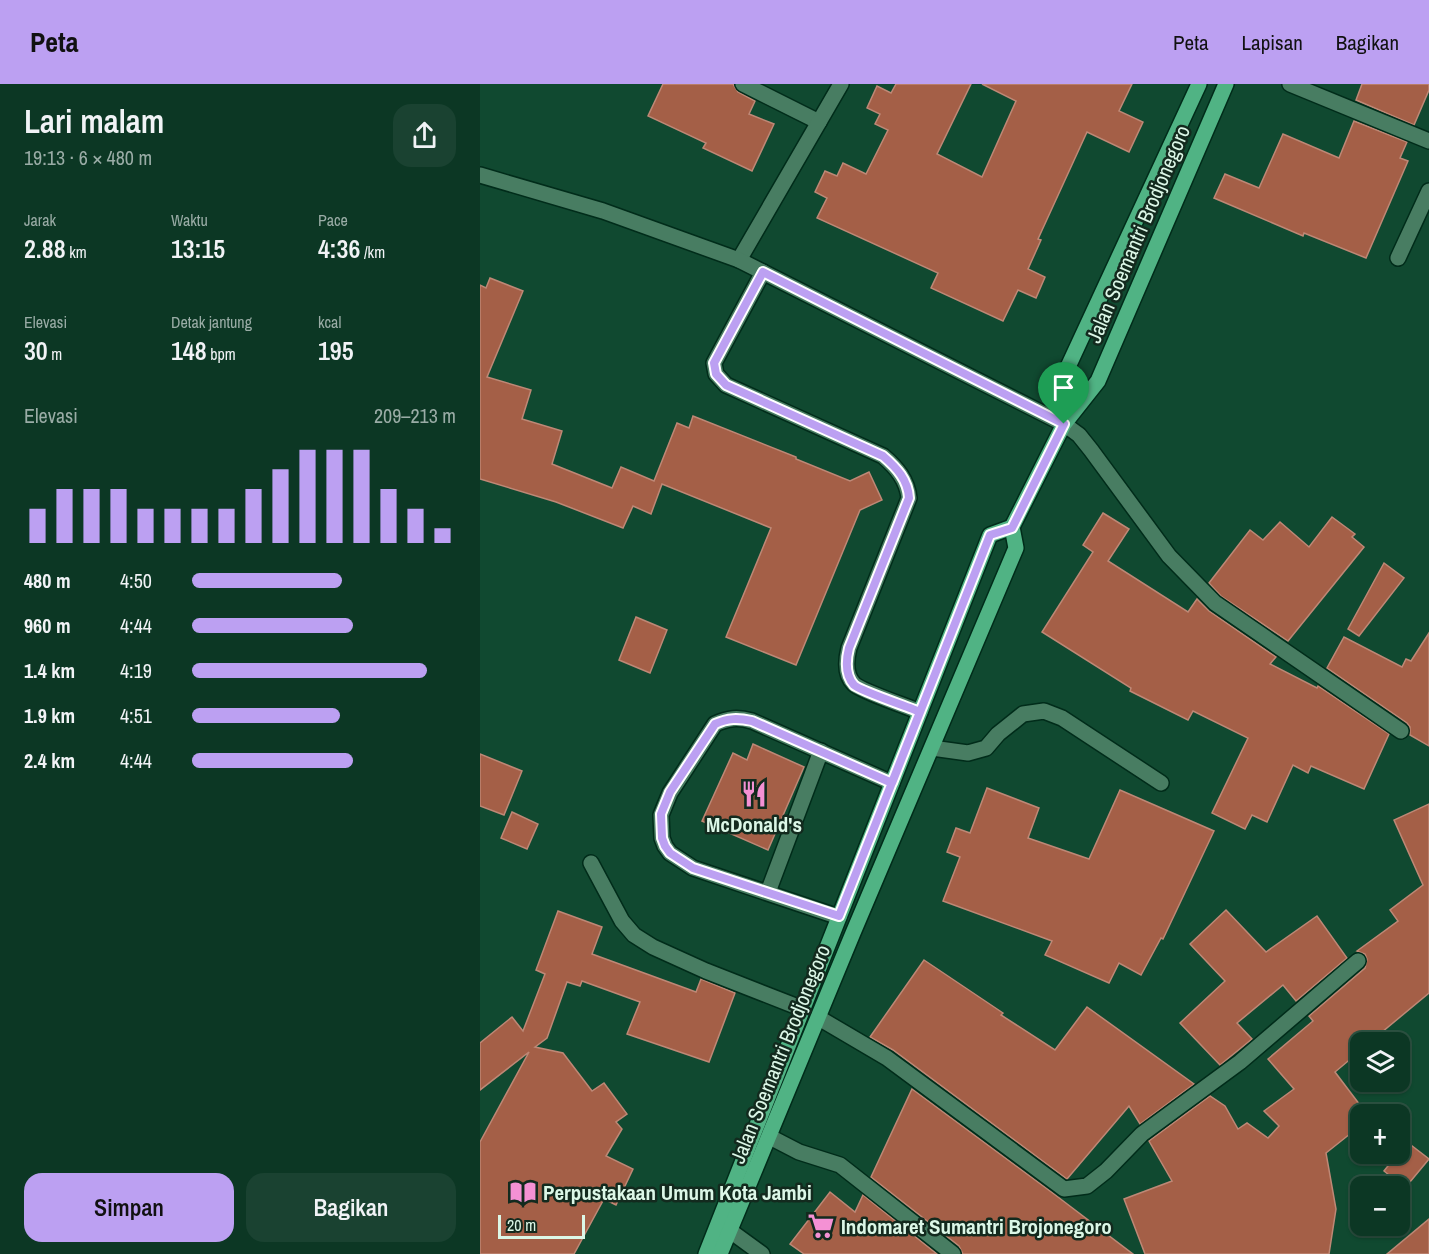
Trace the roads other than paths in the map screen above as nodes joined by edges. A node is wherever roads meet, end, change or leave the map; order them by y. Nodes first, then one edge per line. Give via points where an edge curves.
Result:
1 (743, 84) edge
2 (840, 84) edge
3 (1199, 84) edge
4 (1226, 84) edge
5 (1290, 84) edge
6 (819, 123) junction
7 (1429, 141) edge
8 (480, 175) edge
9 (1429, 191) edge
10 (1398, 258) dead end
11 (739, 260) junction
12 (763, 272) junction
13 (1064, 424) junction
14 (1012, 528) junction
15 (920, 712) junction
16 (1401, 732) dead end
17 (932, 748) junction
18 (821, 751) junction
19 (892, 783) junction
20 (1161, 783) dead end
21 (591, 863) dead end
22 (768, 892) junction
23 (839, 916) junction
24 (1358, 961) dead end
25 (803, 1009) junction
26 (819, 1018) junction
27 (770, 1137) junction
28 (729, 1230) junction
29 (706, 1254) edge
30 (720, 1254) edge
31 (762, 1254) edge
32 (954, 1254) edge

1 - 6 street
2 - 6 street
3 - 13 main road, Jalan Soemantri Brodjonegoro via 1067,369
4 - 13 main road, Jalan Soemantri Brodjonegoro via 1098,381
5 - 7 street
6 - 11 street
8 - 11 street via 603,211
9 - 10 street
11 - 12 street
12 - 13 street
12 - 15 street via 714,363 716,374 726,385 883,456 904,480 909,498 846,661 855,686
13 - 14 main road, Jalan Soemantri Brodjonegoro
13 - 16 street via 1091,450 1169,556 1215,603
14 - 15 main road, Jalan Soemantri Brodjonegoro via 990,535
14 - 17 main road, Jalan Soemantri Brodjonegoro via 1016,548
15 - 19 main road, Jalan Soemantri Brodjonegoro
17 - 20 street via 968,753 986,748 1023,714 1044,711 1062,718
17 - 26 main road, Jalan Soemantri Brodjonegoro
18 - 19 street
18 - 22 street
18 - 22 street via 752,721 726,719 715,724 670,792 661,814 662,838 670,853 693,868
19 - 23 main road, Jalan Soemantri Brodjonegoro
21 - 25 street via 622,921 634,935 706,971
22 - 23 street
23 - 25 main road, Jalan Soemantri Brodjonegoro
24 - 26 street via 1240,1062 1142,1134 1087,1186 1064,1189 887,1058
25 - 29 main road, Jalan Soemantri Brodjonegoro
26 - 27 main road, Jalan Soemantri Brodjonegoro
27 - 28 main road, Jalan Soemantri Brodjonegoro
27 - 32 street via 799,1152 840,1165
28 - 30 main road, Jalan Soemantri Brodjonegoro
28 - 31 street

